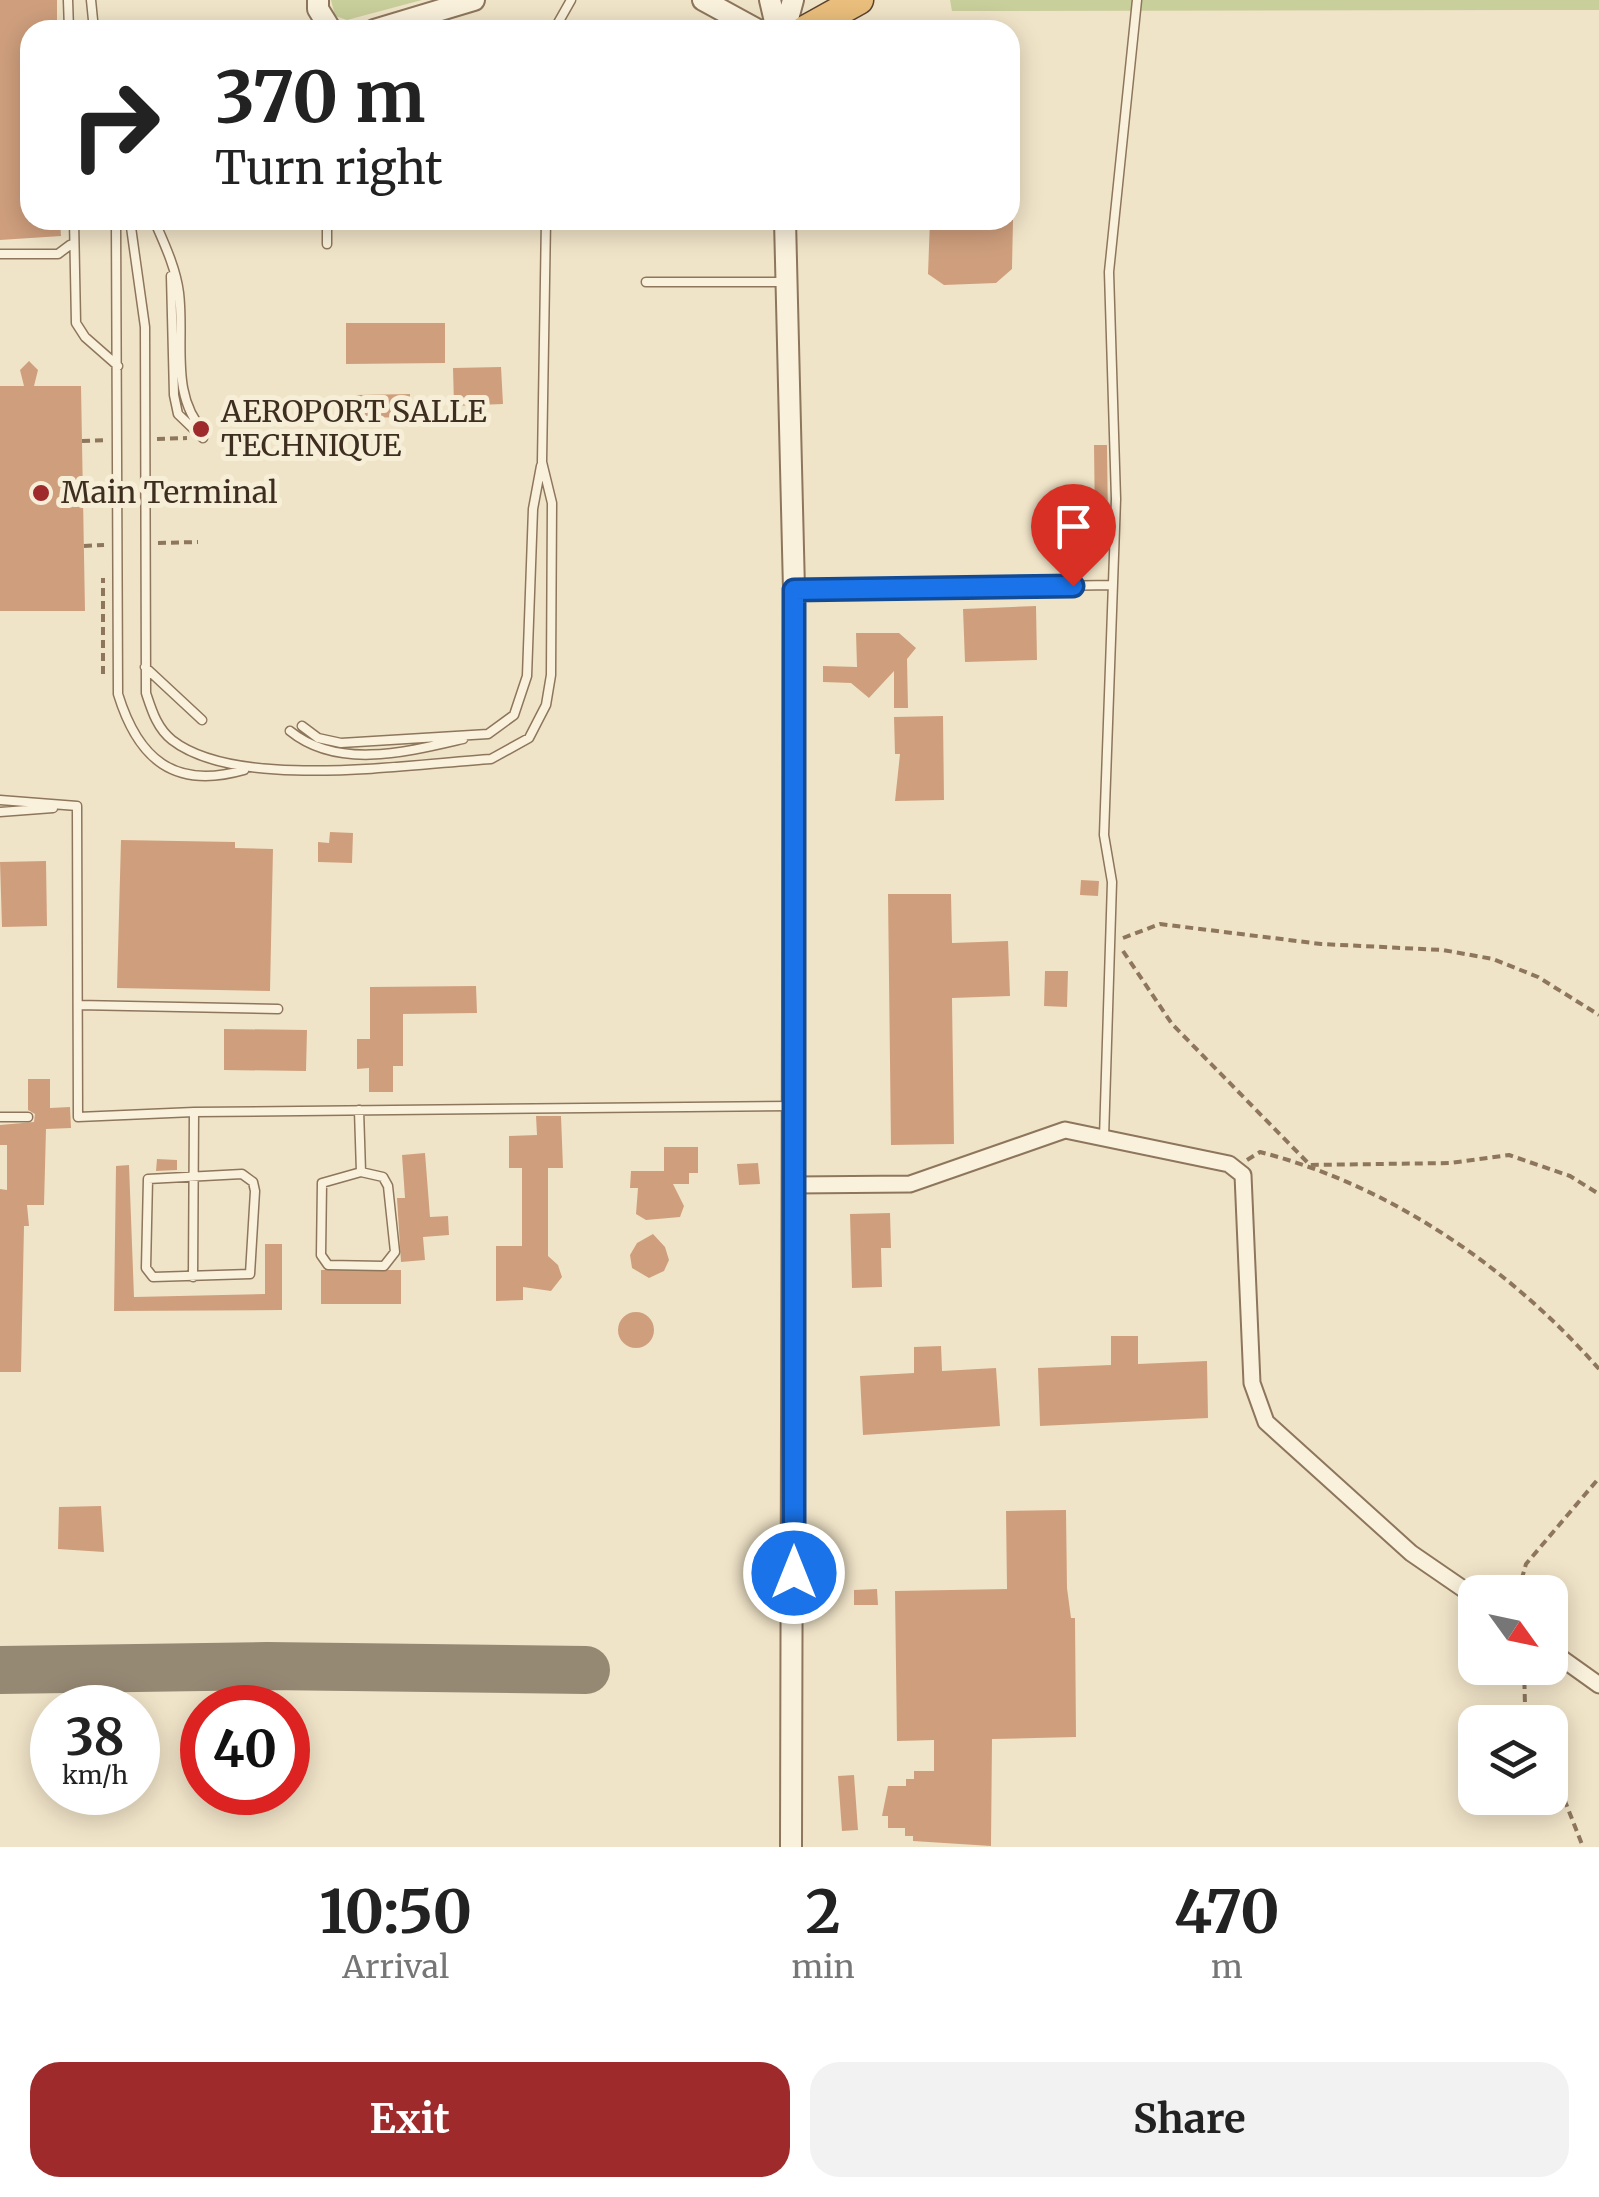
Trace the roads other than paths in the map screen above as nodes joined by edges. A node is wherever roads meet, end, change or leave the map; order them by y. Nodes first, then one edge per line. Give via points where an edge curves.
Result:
1 (474, 0) edge
2 (703, 0) edge
3 (859, 0) edge
4 (1137, 0) edge
5 (407, 20) edge
6 (740, 20) edge
7 (823, 20) edge
8 (73, 230) edge
9 (116, 230) edge
10 (131, 230) edge
11 (158, 230) edge
12 (326, 230) edge
13 (546, 230) edge
14 (785, 230) edge
15 (72, 240) junction
16 (327, 244) dead end
17 (0, 254) edge
18 (646, 282) dead end
19 (786, 282) junction
20 (118, 366) junction
21 (204, 436) dead end
22 (542, 462) junction
23 (1113, 586) junction
24 (794, 590) junction
25 (146, 666) junction
26 (202, 720) dead end
27 (302, 726) dead end
28 (290, 731) dead end
29 (488, 734) junction
30 (249, 768) junction
31 (0, 800) edge
32 (77, 806) junction
33 (0, 812) edge
34 (78, 1005) junction
35 (278, 1009) dead end
36 (796, 1106) junction
37 (359, 1110) junction
38 (194, 1112) junction
39 (0, 1117) edge
40 (28, 1118) dead end
41 (1104, 1138) junction
42 (361, 1172) junction
43 (192, 1175) junction
44 (796, 1186) junction
45 (193, 1277) junction
46 (1458, 1585) edge
47 (1568, 1663) edge
48 (1599, 1686) edge
49 (791, 1847) edge

1 - 5 street
2 - 6 street
3 - 7 highway
4 - 23 lane via 1109,272
8 - 15 lane
9 - 20 lane
10 - 25 lane via 144,327
11 - 21 lane via 171,262 178,414
12 - 16 lane
13 - 22 lane
14 - 19 street
15 - 17 lane via 58,254
15 - 20 lane via 76,322
18 - 19 lane
19 - 24 street
20 - 30 lane via 118,694 128,730 166,768 222,776
22 - 29 lane via 533,509 523,696 514,715
22 - 30 lane via 552,503 551,675 546,705 529,738 492,759
23 - 24 lane
23 - 41 lane
24 - 36 street
25 - 26 lane
25 - 30 lane via 146,693 170,738 208,758
27 - 29 lane via 341,743
28 - 29 lane via 309,746 352,754 416,750
31 - 32 lane
32 - 33 lane
32 - 34 lane
34 - 35 lane
34 - 38 lane via 75,1117
36 - 37 lane
36 - 44 street
37 - 38 lane
37 - 42 lane
38 - 43 lane
39 - 40 lane
41 - 44 street via 1065,1130 910,1184
41 - 46 street via 1243,1175 1252,1383 1266,1422 1397,1541
42 - 42 lane via 383,1177 388,1186 395,1252 384,1266 328,1265 321,1256 322,1182
43 - 45 lane
43 - 45 lane via 156,1176 144,1192 146,1268 163,1279
43 - 45 lane via 242,1174 254,1191 250,1274
44 - 49 street
47 - 48 street

